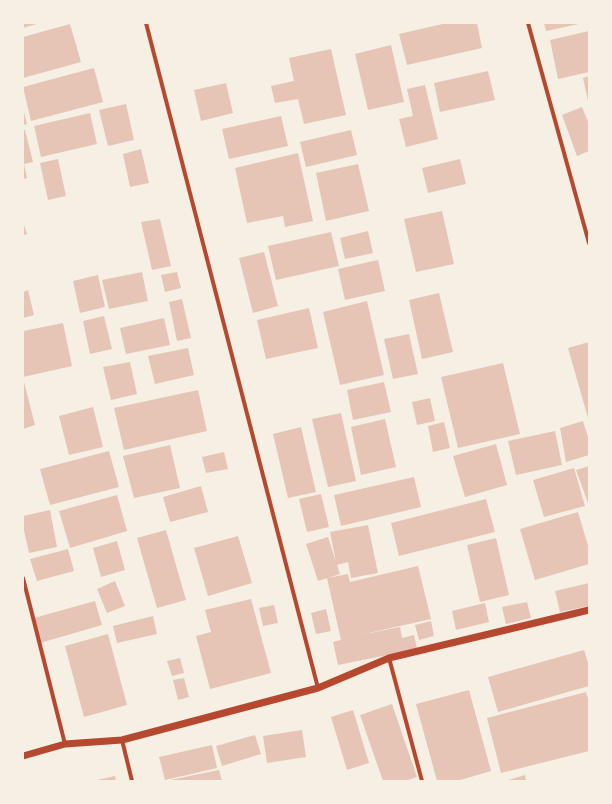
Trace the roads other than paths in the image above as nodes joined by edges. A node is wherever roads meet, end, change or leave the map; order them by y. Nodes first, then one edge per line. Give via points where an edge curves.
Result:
1 (146, 23) edge
2 (528, 23) edge
3 (589, 243) edge
4 (23, 578) edge
5 (589, 610) edge
6 (389, 658) junction
7 (318, 688) junction
8 (122, 740) junction
9 (65, 744) junction
10 (23, 756) edge
11 (132, 781) edge
12 (422, 781) edge

1 - 7 street
2 - 3 street
4 - 9 street
5 - 6 street
6 - 7 street
6 - 12 street
7 - 8 street
8 - 9 street
8 - 11 street
9 - 10 street

